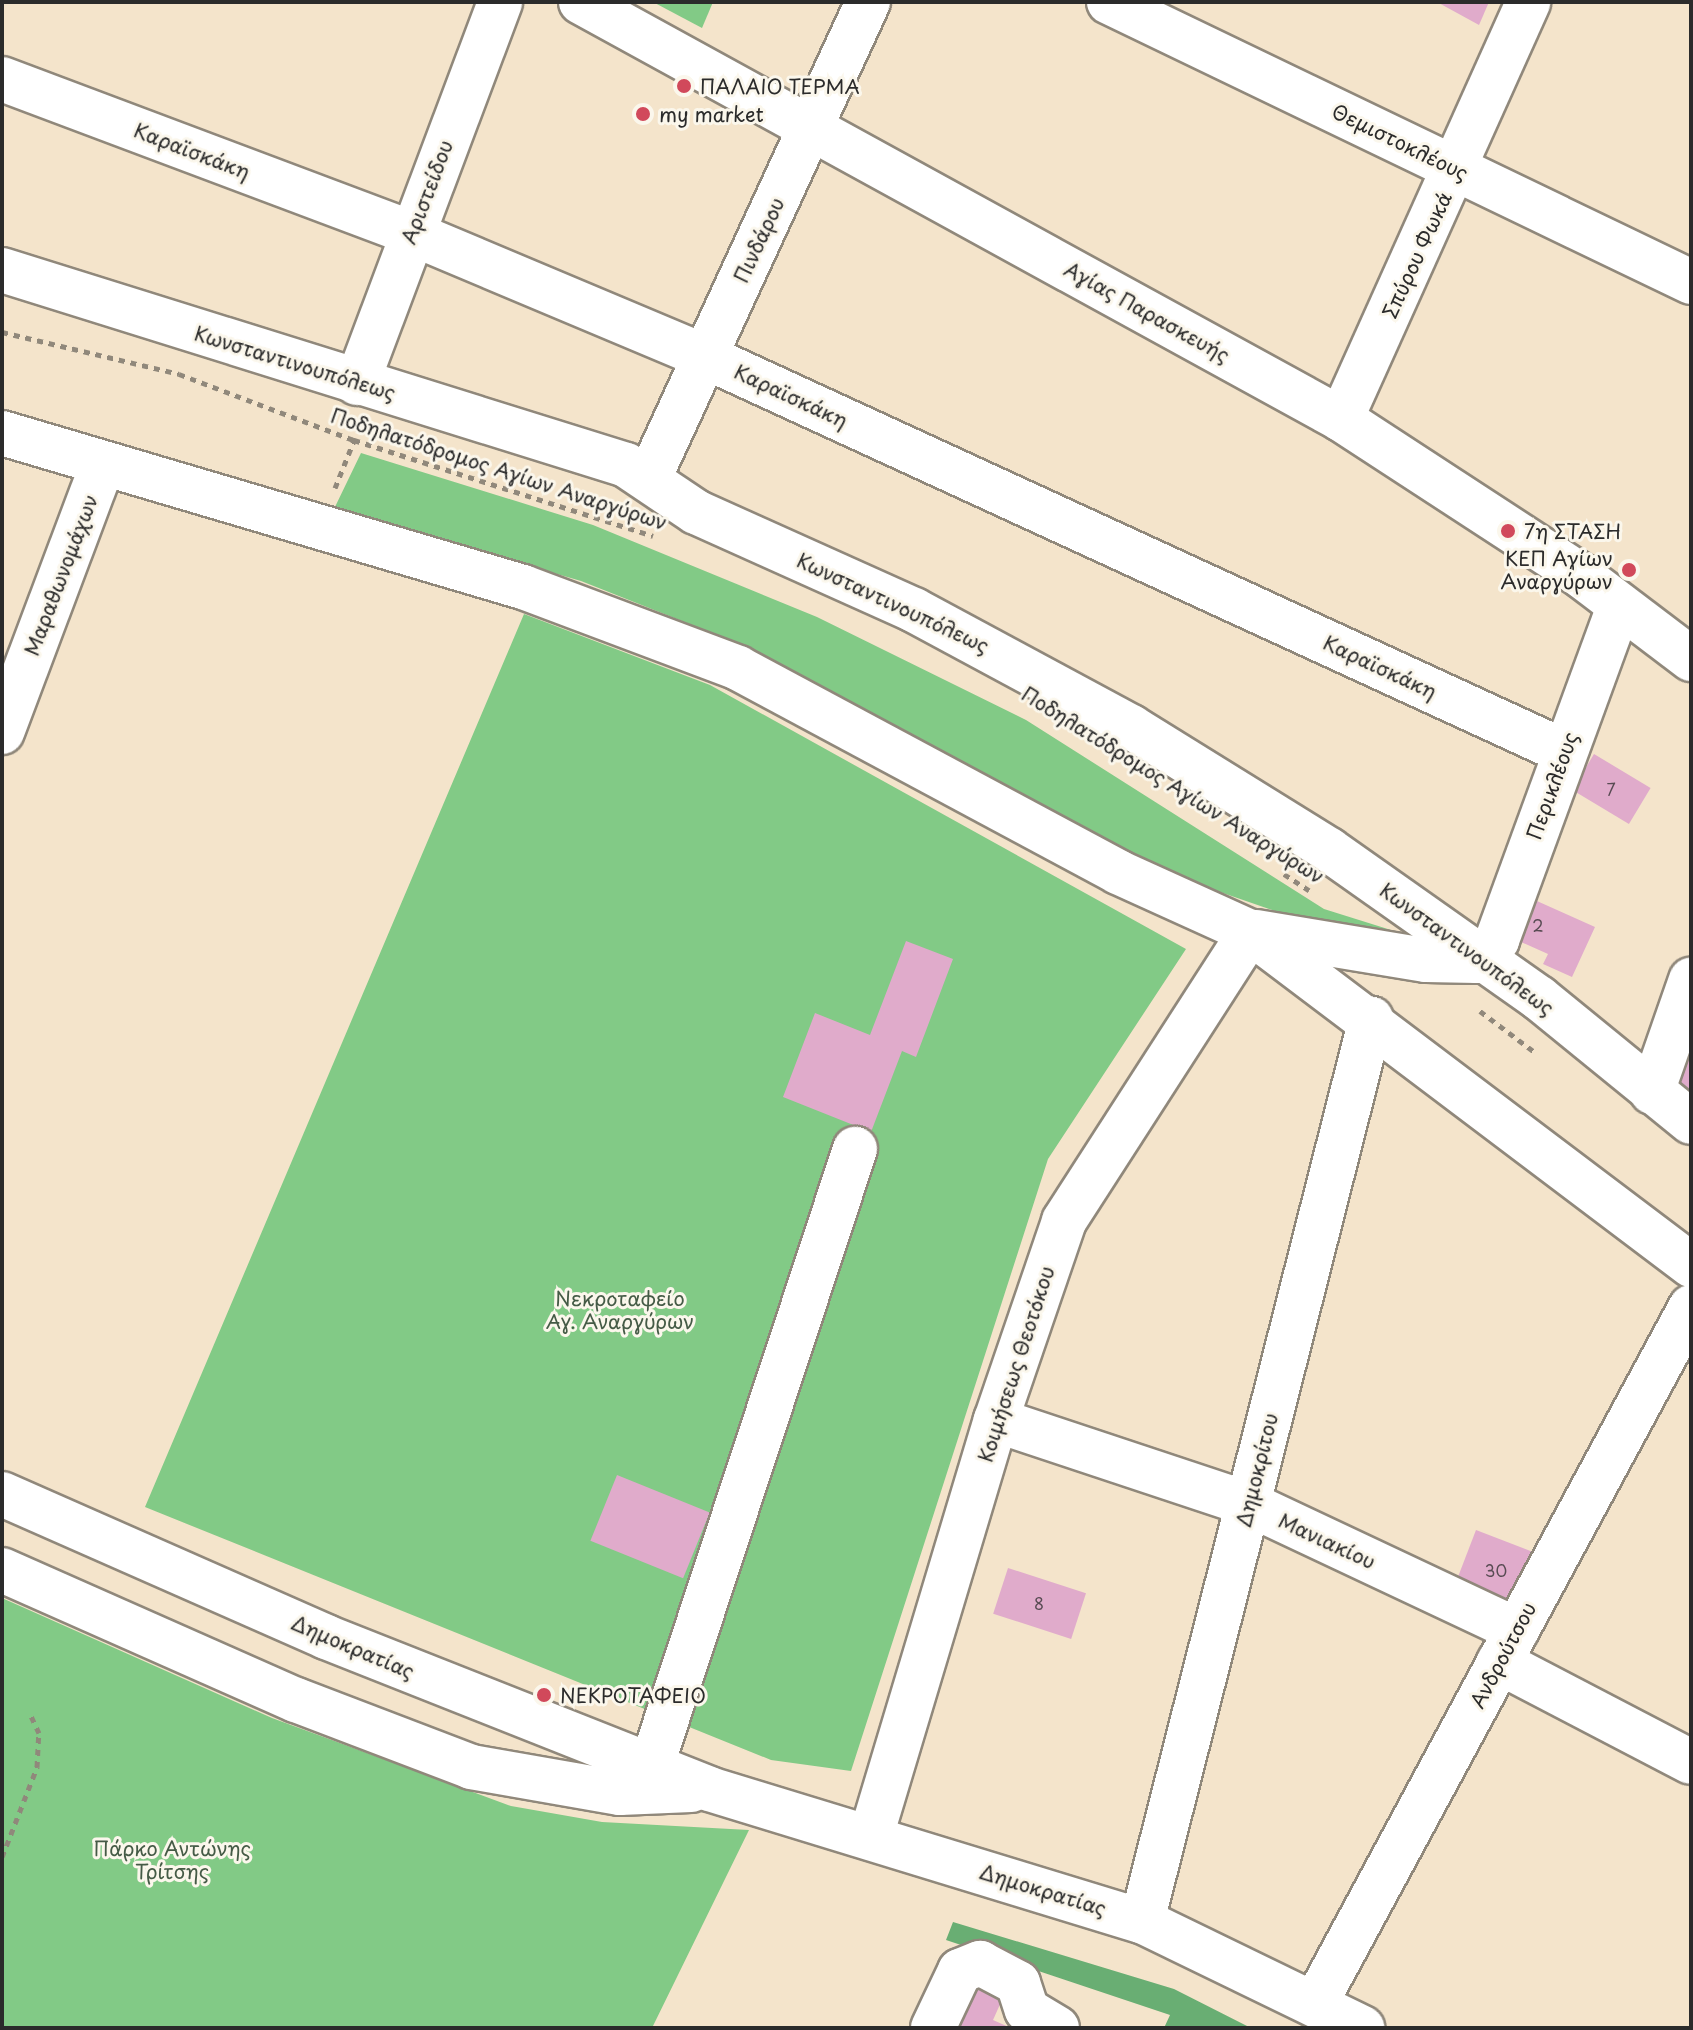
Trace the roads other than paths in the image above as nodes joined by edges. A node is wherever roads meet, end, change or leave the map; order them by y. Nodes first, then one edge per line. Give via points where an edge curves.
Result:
1 (500, 2) edge
2 (581, 2) edge
3 (868, 2) edge
4 (1109, 2) edge
5 (1528, 2) edge
6 (2, 79) edge
7 (811, 126) junction
8 (1456, 170) junction
9 (411, 233) junction
10 (2, 270) edge
11 (1691, 282) edge
12 (706, 357) junction
13 (357, 383) junction
14 (1341, 419) junction
15 (2, 433) edge
16 (103, 464) junction
17 (649, 478) junction
18 (1619, 606) junction
19 (1691, 659) edge
20 (2, 732) edge
21 (1565, 752) junction
22 (1250, 932) junction
23 (1477, 961) junction
24 (1691, 980) edge
25 (1371, 1019) junction
26 (1652, 1092) junction
27 (1691, 1122) edge
28 (855, 1149) dead end
29 (1691, 1265) edge
30 (1691, 1307) edge
31 (996, 1420) junction
32 (2, 1494) edge
33 (1249, 1504) junction
34 (2, 1570) edge
35 (1508, 1646) junction
36 (1691, 1762) edge
37 (651, 1767) junction
38 (709, 1789) junction
39 (871, 1836) junction
40 (1142, 1921) junction
41 (1315, 2004) junction
42 (933, 2028) edge
43 (1057, 2028) edge
44 (1362, 2028) edge

1 - 9 street, Αριστείδου
2 - 7 street, Αγίας Παρασκευής
3 - 7 street, Πινδάρου
4 - 8 street, Θεμιστοκλέους
5 - 8 street, Σπύρου Φωκά
6 - 9 street, Καραϊσκάκη
7 - 12 street, Πινδάρου
7 - 14 street, Αγίας Παρασκευής
8 - 11 street, Θεμιστοκλέους
8 - 14 street, Σπύρου Φωκά
9 - 12 street, Καραϊσκάκη
9 - 13 street, Αριστείδου
10 - 13 street, Κωνσταντινουπόλεως
12 - 17 street, Πινδάρου
12 - 21 street, Καραϊσκάκη
13 - 17 street, Κωνσταντινουπόλεως via 535,433
14 - 18 street, Αγίας Παρασκευής
15 - 16 street
16 - 20 street, Μαραθωνομάχων
16 - 22 street via 651,631 738,668 1118,872
17 - 23 street, Κωνσταντινουπόλεως via 696,512 914,610 1118,720 1329,850
18 - 19 street, Αγίας Παρασκευής
18 - 21 street, Περικλέους
21 - 23 street, Περικλέους via 1497,940
22 - 23 street via 1426,960
22 - 25 street
22 - 31 street, Κοιμήσεως Θεοτόκου via 1075,1195
23 - 26 street, Κωνσταντινουπόλεως via 1539,998
24 - 26 street
25 - 29 street
25 - 33 street, Δημοκρίτου
26 - 27 street, Κωνσταντινουπόλεως
28 - 37 street
30 - 35 street, Ανδρούτσου
31 - 33 street, Μανιακίου
31 - 39 street, Κοιμήσεως Θεοτόκου
32 - 37 street, Δημοκρατίας
33 - 35 street, Μανιακίου
33 - 40 street, Δημοκρίτου
34 - 38 street, Δημοκρατίας via 296,1700 471,1767 620,1793
35 - 36 street, Μανιακίου
35 - 41 street, Ανδρούτσου
37 - 38 street, Δημοκρατίας
38 - 39 street, Δημοκρατίας
39 - 40 street, Δημοκρατίας
40 - 41 street, Δημοκρατίας
41 - 44 street, Δημοκρατίας
42 - 43 street via 960,1971 980,1963 1018,1983 1027,2010

